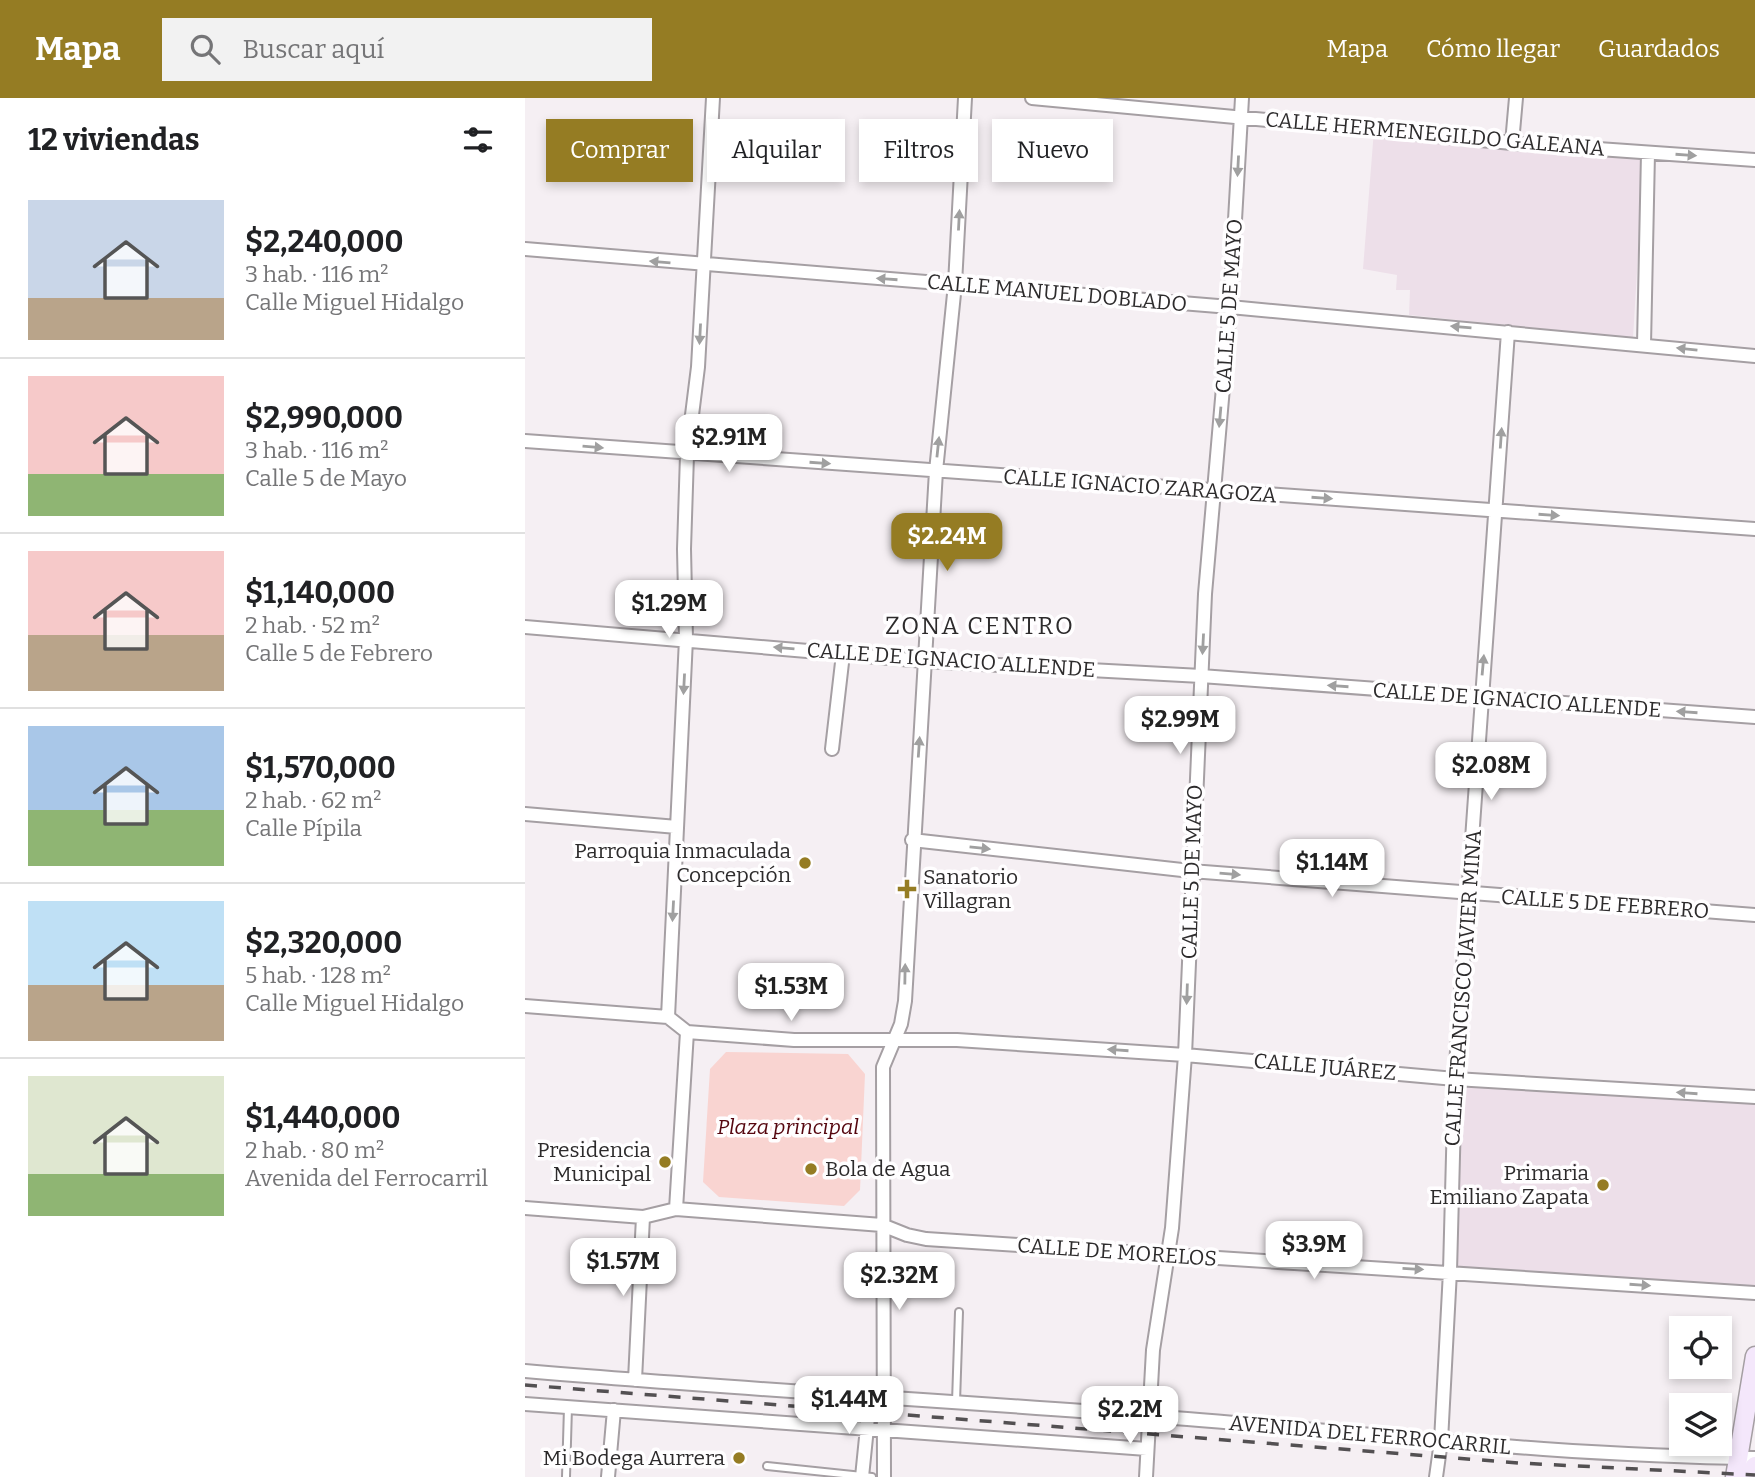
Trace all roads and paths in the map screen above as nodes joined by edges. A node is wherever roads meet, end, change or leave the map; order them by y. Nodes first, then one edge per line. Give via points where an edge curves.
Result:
1 (713, 98) edge
2 (965, 98) edge
3 (1032, 98) edge
4 (1242, 98) edge
5 (1516, 98) edge
6 (1241, 116) junction
7 (1512, 143) junction
8 (1648, 153) junction
9 (1755, 160) edge
10 (525, 250) edge
11 (703, 266) junction
12 (955, 284) junction
13 (1230, 307) junction
14 (1508, 332) junction
15 (1644, 345) junction
16 (1755, 356) edge
17 (525, 441) edge
18 (687, 454) junction
19 (936, 471) junction
20 (1213, 491) junction
21 (1496, 511) junction
22 (1755, 529) edge
23 (525, 627) edge
24 (686, 639) junction
25 (843, 654) junction
26 (925, 662) junction
27 (1201, 676) junction
28 (1481, 696) junction
29 (1755, 717) edge
30 (832, 749) dead end
31 (525, 814) edge
32 (677, 827) junction
33 (912, 840) junction
34 (1191, 871) junction
35 (1469, 894) junction
36 (1755, 915) edge
37 (525, 1006) edge
38 (668, 1017) junction
39 (687, 1032) junction
40 (894, 1041) junction
41 (1185, 1055) junction
42 (1455, 1079) junction
43 (1755, 1097) edge
44 (525, 1208) edge
45 (676, 1209) junction
46 (643, 1217) junction
47 (882, 1225) junction
48 (1167, 1256) junction
49 (1450, 1271) junction
50 (1755, 1293) edge
51 (959, 1312) dead end
52 (1755, 1356) edge
53 (525, 1371) edge
54 (635, 1380) junction
55 (876, 1399) junction
56 (525, 1404) edge
57 (956, 1404) junction
58 (568, 1407) junction
59 (614, 1410) junction
60 (1149, 1416) junction
61 (867, 1428) junction
62 (883, 1429) junction
63 (1441, 1441) junction
64 (1147, 1449) junction
65 (1746, 1458) edge
66 (767, 1466) dead end
67 (1755, 1466) edge
68 (566, 1477) edge
69 (608, 1477) edge
70 (865, 1477) edge
71 (884, 1477) edge
72 (1146, 1477) edge
73 (1152, 1477) edge
74 (1436, 1477) edge
75 (1735, 1477) edge
76 (1752, 1477) edge

1 - 11 street
12 -> 2 street
3 - 6 street, CALLE HERMENEGILDO GALEANA
4 - 6 street, CALLE 5 DE MAYO
5 - 7 street
6 - 7 street, CALLE HERMENEGILDO GALEANA
6 -> 13 street, CALLE 5 DE MAYO
7 - 8 street, CALLE HERMENEGILDO GALEANA
8 -> 9 street, CALLE HERMENEGILDO GALEANA
8 - 15 street
11 -> 10 street, CALLE MANUEL DOBLADO
12 -> 11 street, CALLE MANUEL DOBLADO
11 -> 18 street via 698,367
12 - 13 street, CALLE MANUEL DOBLADO
19 -> 12 street
14 -> 13 street, CALLE MANUEL DOBLADO
13 -> 20 street, CALLE 5 DE MAYO
14 - 15 street, CALLE MANUEL DOBLADO
21 -> 14 street, CALLE FRANCISCO JAVIER MINA
16 -> 15 street, CALLE MANUEL DOBLADO
17 -> 18 street, CALLE IGNACIO ZARAGOZA
18 -> 19 street, CALLE IGNACIO ZARAGOZA
18 - 24 street
19 - 20 street, CALLE IGNACIO ZARAGOZA
19 - 26 street
20 -> 21 street, CALLE IGNACIO ZARAGOZA
20 -> 27 street, CALLE 5 DE MAYO
21 -> 22 street, CALLE IGNACIO ZARAGOZA
28 -> 21 street, CALLE FRANCISCO JAVIER MINA
23 - 24 street, CALLE DE IGNACIO ALLENDE
25 -> 24 street, CALLE DE IGNACIO ALLENDE
24 -> 32 street
25 - 26 street, CALLE DE IGNACIO ALLENDE
25 - 30 street
26 - 27 street, CALLE DE IGNACIO ALLENDE
33 -> 26 street
28 -> 27 street, CALLE DE IGNACIO ALLENDE
27 - 34 street, CALLE 5 DE MAYO
29 -> 28 street, CALLE DE IGNACIO ALLENDE
28 - 35 street, CALLE FRANCISCO JAVIER MINA
31 - 32 street
32 -> 38 street
33 -> 34 street, CALLE 5 DE FEBRERO
40 -> 33 street via 905,1002
34 -> 35 street, CALLE 5 DE FEBRERO
34 -> 41 street, CALLE 5 DE MAYO
35 - 36 street, CALLE 5 DE FEBRERO
35 - 42 street, CALLE FRANCISCO JAVIER MINA
37 - 38 street
38 - 39 street
39 - 40 street, CALLE JUÁREZ via 790,1040
39 - 45 street
41 -> 40 street, CALLE JUÁREZ via 957,1040
40 - 47 street via 883,1067
41 - 42 street, CALLE JUÁREZ
41 - 48 street, CALLE 5 DE MAYO
43 -> 42 street, CALLE JUÁREZ
42 - 49 street, CALLE FRANCISCO JAVIER MINA
44 - 46 street, CALLE DE MORELOS
45 - 46 street, CALLE DE MORELOS
45 - 47 street, CALLE DE MORELOS
46 - 54 street
47 - 48 street, CALLE DE MORELOS via 926,1239
47 - 55 street
48 -> 49 street, CALLE DE MORELOS
48 - 60 street, CALLE 5 DE MAYO
49 -> 50 street, CALLE DE MORELOS
49 - 63 street, CALLE FRANCISCO JAVIER MINA
51 - 57 lane
52 - 65 main road
53 - 54 street, AVENIDA DEL FERROCARRIL
54 - 55 street, AVENIDA DEL FERROCARRIL
55 - 57 street, AVENIDA DEL FERROCARRIL
55 - 61 street
55 - 62 street
56 - 58 street
57 - 60 street, AVENIDA DEL FERROCARRIL
58 - 59 street
58 - 68 lane
59 - 61 street
59 - 69 street
60 - 63 street, AVENIDA DEL FERROCARRIL
60 - 64 street, CALLE 5 DE MAYO
61 - 62 street
61 - 70 street
62 - 64 street
62 - 71 street
63 - 65 street, AVENIDA DEL FERROCARRIL via 1558,1452
63 - 74 street, CALLE FRANCISCO JAVIER MINA
64 - 72 street, CALLE 5 DE MAYO
65 - 75 main road
66 - 70 lane
67 - 76 main road
72 - 73 lane

